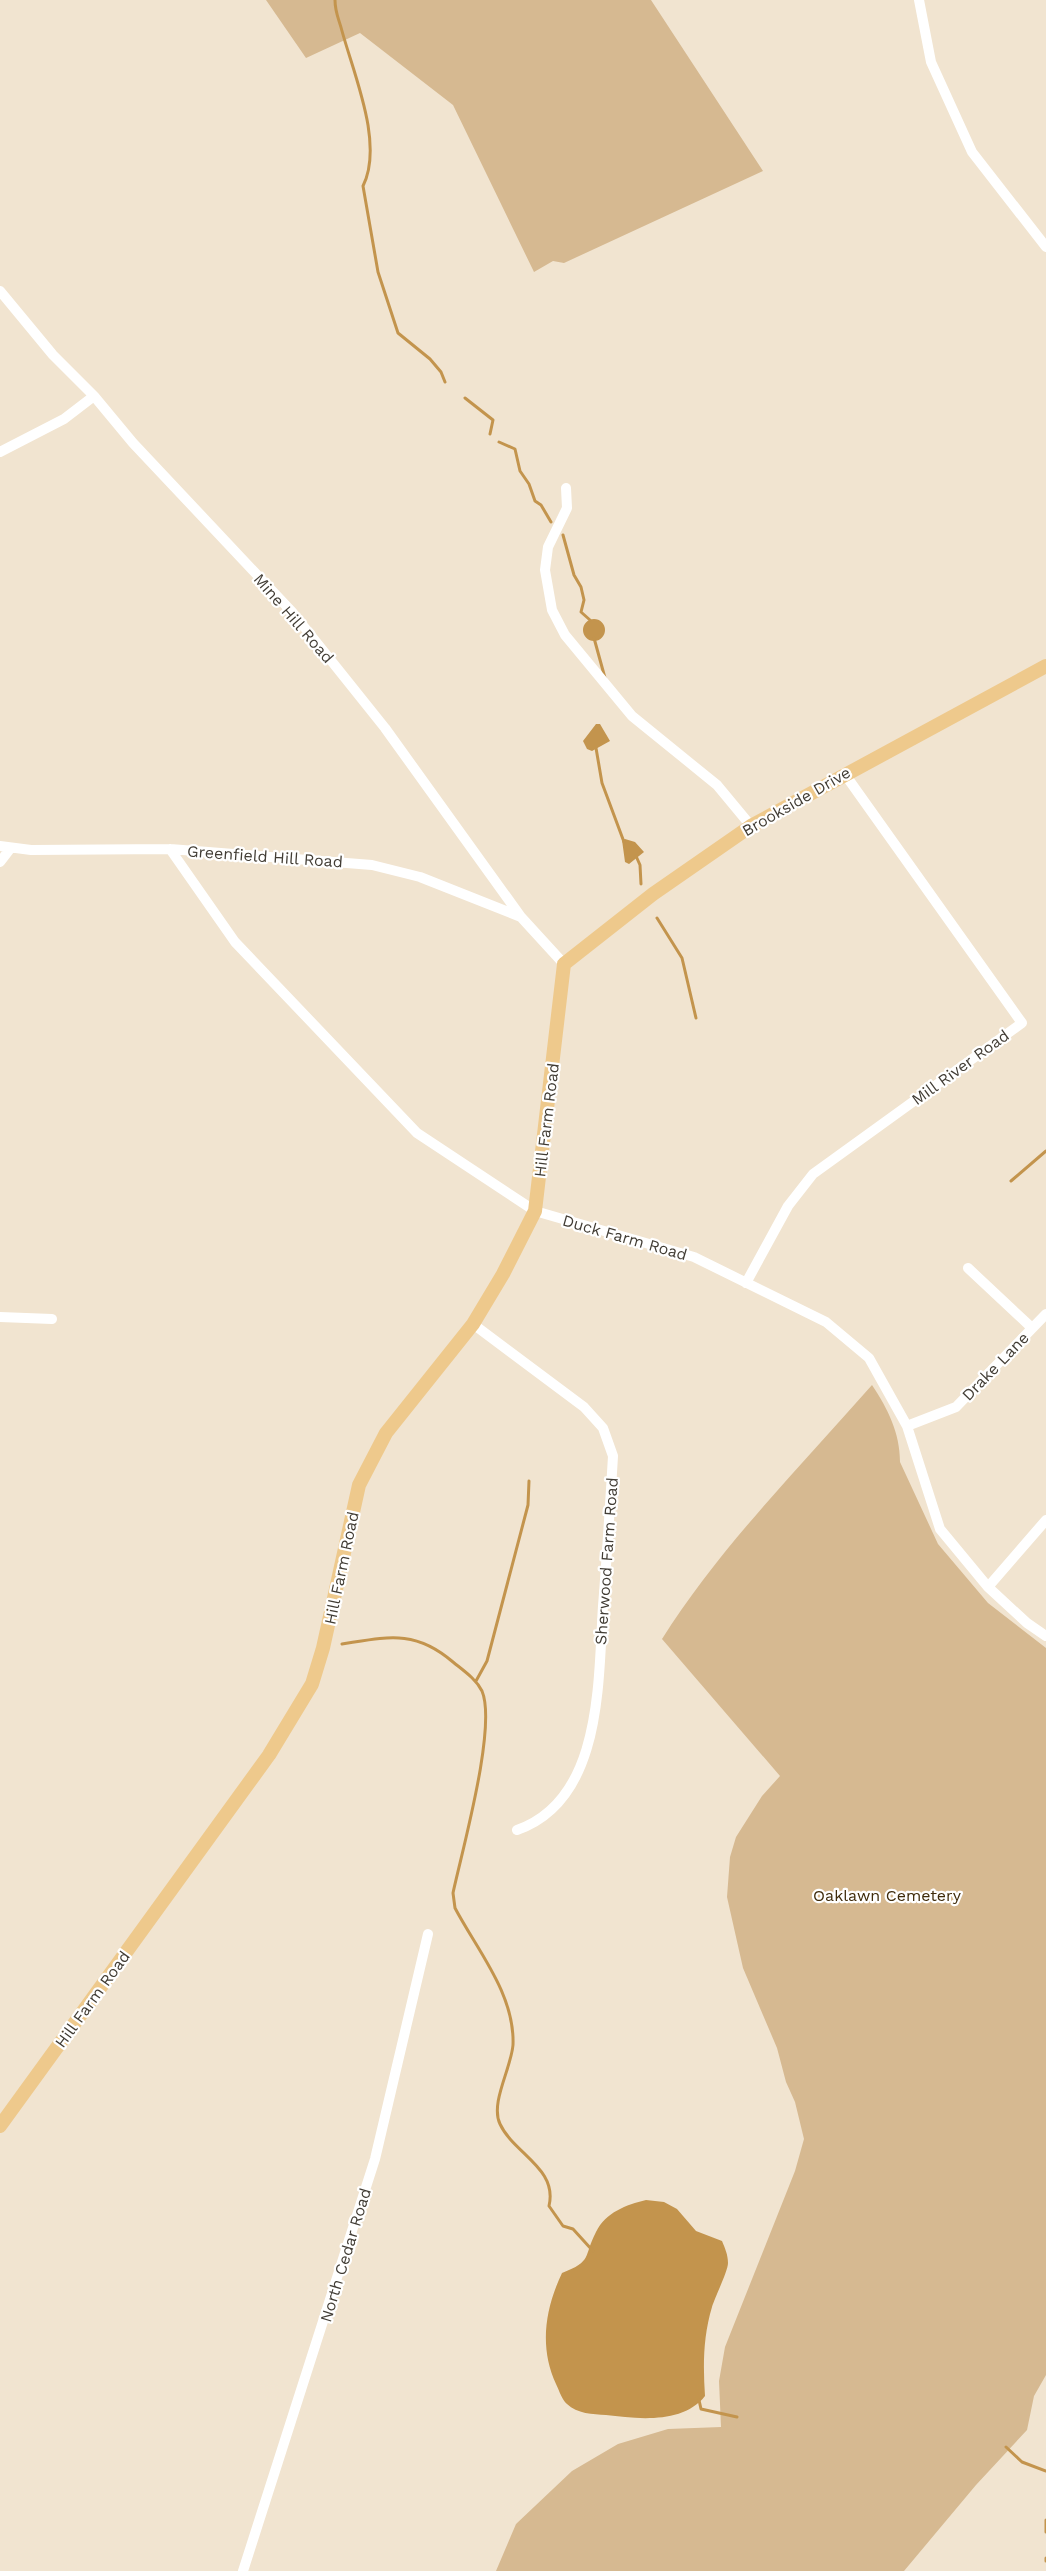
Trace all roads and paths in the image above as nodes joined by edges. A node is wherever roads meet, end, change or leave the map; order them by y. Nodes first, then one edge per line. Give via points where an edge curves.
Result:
1 (920, 0) edge
2 (1046, 247) edge
3 (0, 291) edge
4 (94, 396) junction
5 (0, 452) edge
6 (566, 488) dead end
7 (1046, 666) edge
8 (844, 773) junction
9 (751, 826) junction
10 (5, 848) edge
11 (170, 849) junction
12 (0, 862) edge
13 (521, 917) junction
14 (564, 964) junction
15 (535, 1211) junction
16 (968, 1268) dead end
17 (746, 1283) junction
18 (1046, 1314) edge
19 (0, 1317) edge
20 (51, 1318) dead end
21 (473, 1323) junction
22 (1032, 1328) junction
23 (907, 1426) junction
24 (1046, 1520) edge
25 (988, 1587) junction
26 (1046, 1636) edge
27 (517, 1830) dead end
28 (428, 1934) dead end
29 (0, 2126) edge
30 (243, 2571) edge

1 - 2 street via 931,62 972,152
3 - 4 street, Mine Hill Road via 53,355
4 - 5 street via 64,419
4 - 13 street, Mine Hill Road via 133,444 293,613 385,728
6 - 9 street via 567,508 548,547 545,570 552,610 565,635 632,716 717,785
7 - 8 main road, Brookside Drive
8 - 9 main road, Brookside Drive
8 - 17 street, Mill River Road via 1022,1023 813,1174 788,1206
9 - 14 main road, Brookside Drive via 653,894
10 - 11 street, Greenfield Hill Road
10 - 12 street
11 - 13 street, Greenfield Hill Road via 372,864 420,877
11 - 15 street, Duck Farm Road via 235,942 417,1133
13 - 14 street, Mine Hill Road
14 - 15 main road, Hill Farm Road
15 - 17 street, Duck Farm Road via 694,1257
15 - 21 main road, Hill Farm Road
16 - 22 street
17 - 23 street, Duck Farm Road via 826,1322 868,1358
18 - 22 street, Drake Lane
19 - 20 street
21 - 27 street, Sherwood Farm Road via 584,1407 603,1428 613,1456 595,1722 569,1790 535,1824
21 - 29 main road, Hill Farm Road via 386,1433 359,1485 312,1684 269,1755
22 - 23 street, Drake Lane via 956,1407
23 - 25 street, Duck Farm Road via 940,1529
24 - 25 street
25 - 26 street, Duck Farm Road
28 - 30 street, North Cedar Road via 375,2159

